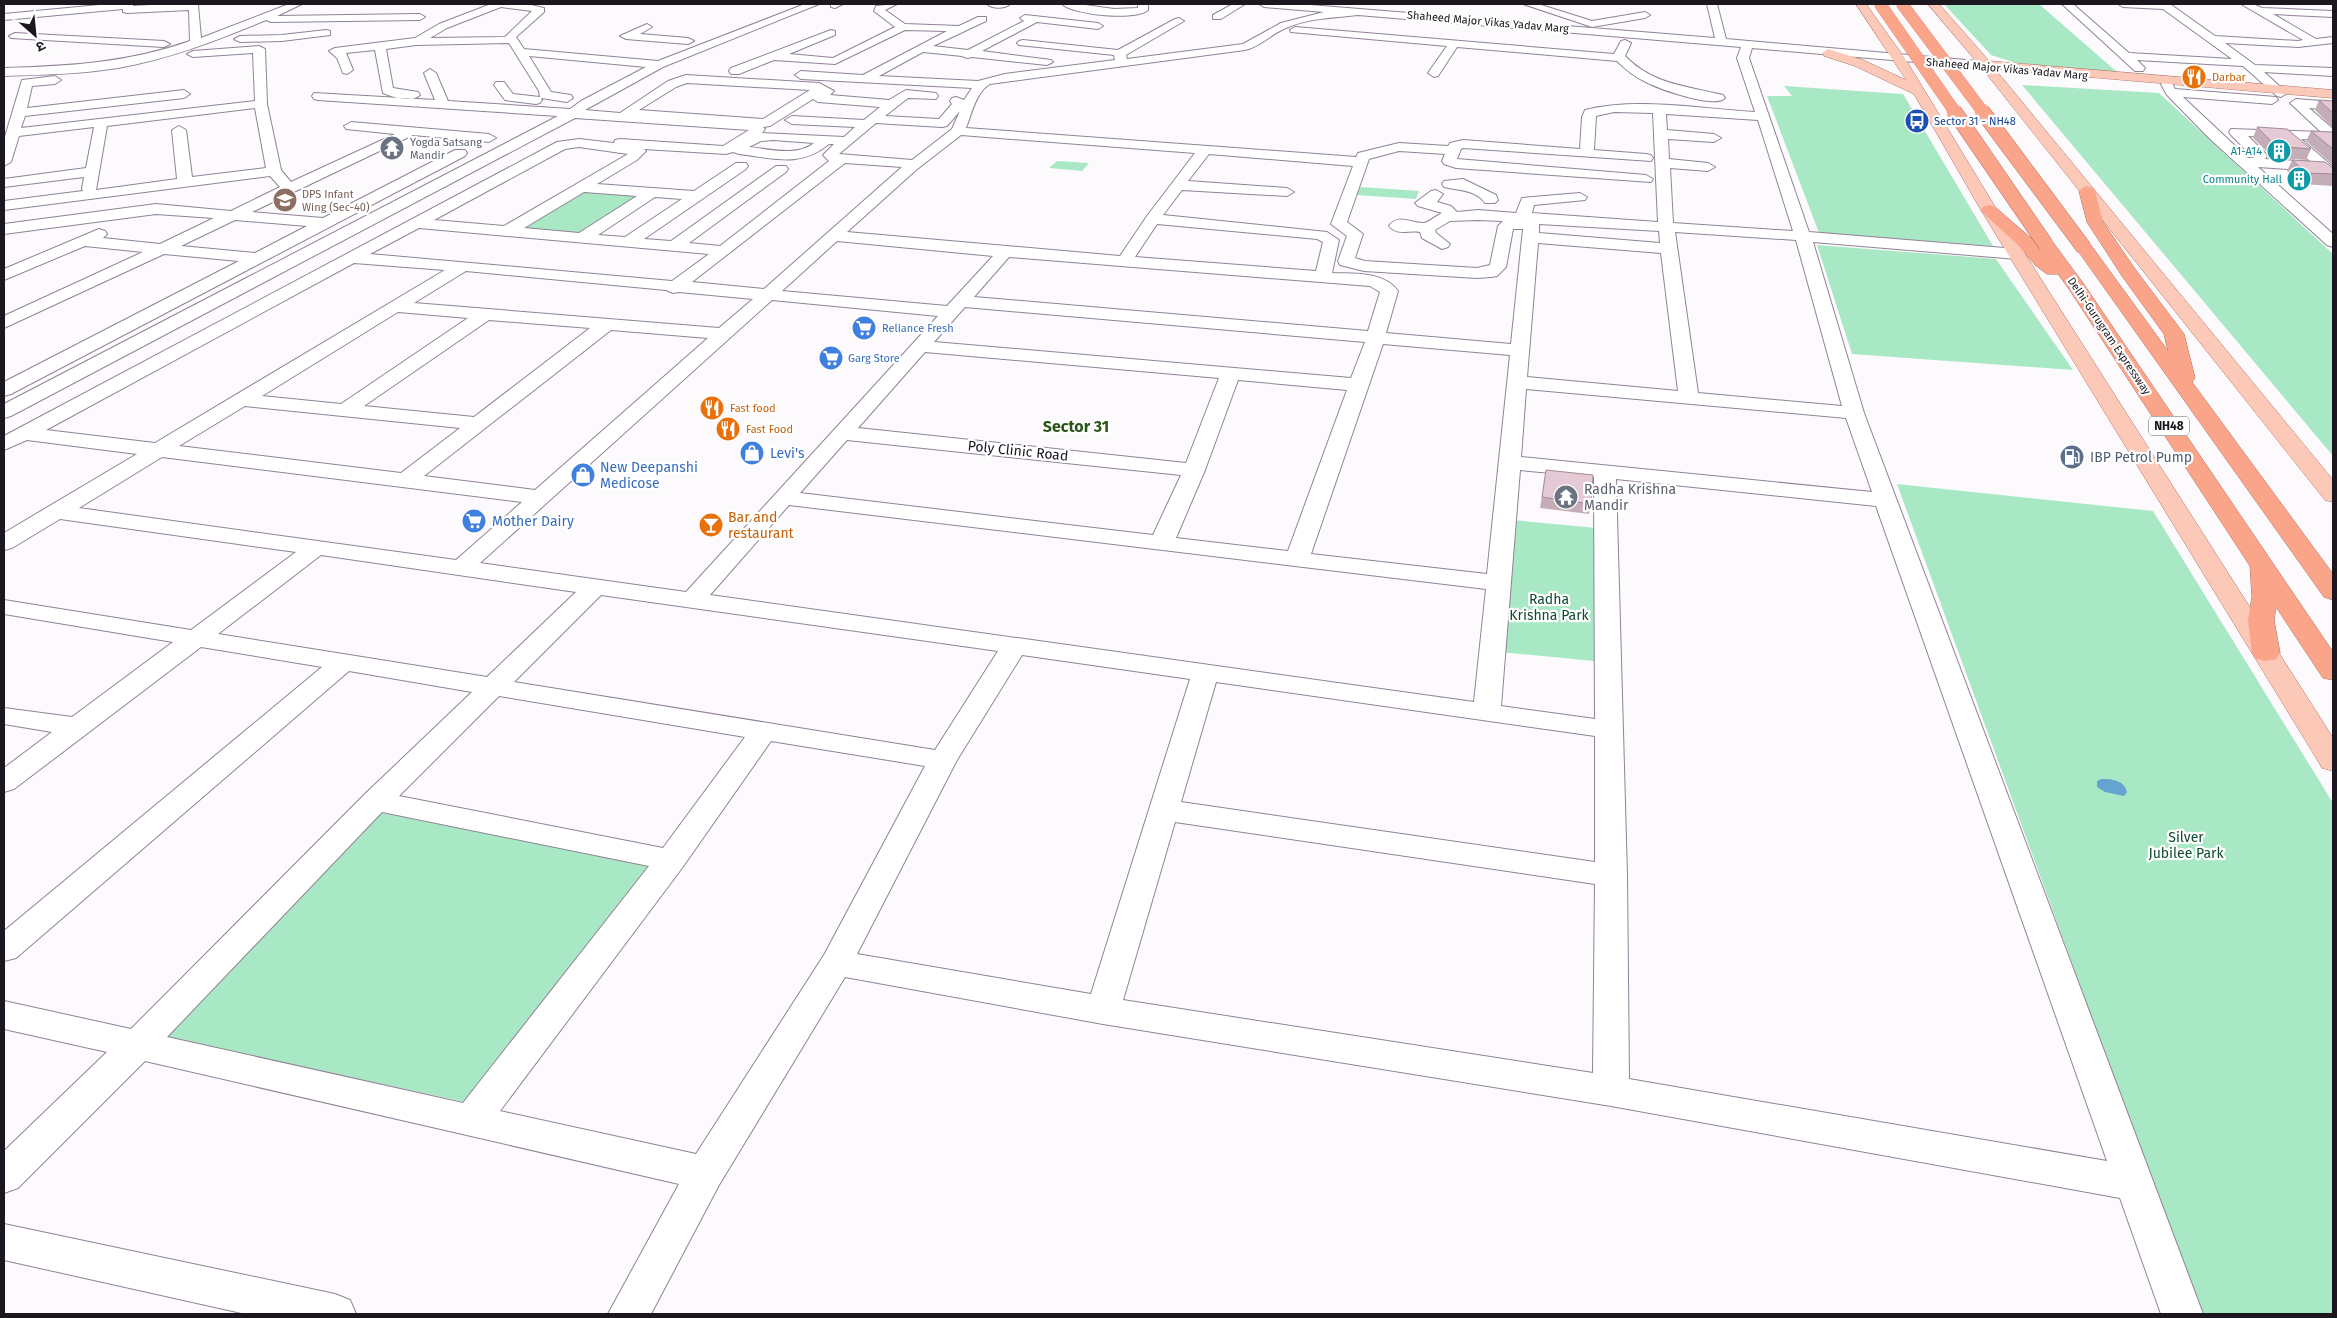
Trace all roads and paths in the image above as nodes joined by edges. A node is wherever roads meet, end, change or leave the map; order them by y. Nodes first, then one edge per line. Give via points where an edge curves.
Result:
1 (21, 4) edge
2 (297, 4) edge
3 (499, 4) edge
4 (814, 4) edge
5 (892, 4) edge
6 (992, 4) edge
7 (1005, 4) edge
8 (1067, 4) edge
9 (1143, 4) edge
10 (1240, 4) edge
11 (1264, 4) edge
12 (1528, 4) edge
13 (1712, 4) edge
14 (1861, 4) edge
15 (1880, 4) edge
16 (1902, 4) edge
17 (1933, 4) edge
18 (2067, 4) edge
19 (2123, 4) edge
20 (2246, 4) edge
21 (169, 5) edge
22 (1564, 5) dead end
23 (2165, 5) edge
24 (69, 7) edge
25 (343, 8) dead end
26 (1540, 8) junction
27 (1600, 9) dead end
28 (282, 10) junction
29 (2257, 10) junction
30 (126, 14) edge
31 (1361, 14) junction
32 (2333, 14) edge
33 (1645, 15) dead end
34 (15, 16) junction
35 (239, 16) dead end
36 (4, 17) edge
37 (420, 17) dead end
38 (1217, 17) dead end
39 (261, 18) junction
40 (370, 18) junction
41 (1628, 18) junction
42 (982, 19) dead end
43 (1026, 21) junction
44 (1178, 21) dead end
45 (47, 23) junction
46 (4, 27) edge
47 (647, 27) dead end
48 (785, 27) dead end
49 (903, 27) junction
50 (1592, 27) junction
51 (962, 28) junction
52 (1277, 28) junction
53 (104, 29) dead end
54 (719, 29) dead end
55 (340, 33) junction
56 (831, 33) dead end
57 (1338, 34) junction
58 (29, 37) junction
59 (9, 38) edge
60 (1076, 38) dead end
61 (1380, 38) junction
62 (1628, 38) junction
63 (1681, 39) junction
64 (2212, 39) junction
65 (512, 40) junction
66 (995, 40) junction
67 (2333, 40) edge
68 (688, 41) junction
69 (1721, 41) junction
70 (414, 42) junction
71 (124, 43) junction
72 (2316, 43) junction
73 (1454, 44) junction
74 (382, 46) junction
75 (1747, 46) junction
76 (1060, 47) junction
77 (920, 48) junction
78 (1813, 49) joint
79 (2333, 49) edge
80 (335, 51) junction
81 (1368, 51) dead end
82 (1882, 51) junction
83 (522, 52) junction
84 (191, 53) junction
85 (1828, 53) junction
86 (2002, 53) dead end
87 (971, 54) junction
88 (773, 56) junction
89 (2127, 56) junction
90 (1123, 57) junction
91 (62, 58) dead end
92 (1621, 58) junction
93 (835, 61) junction
94 (130, 62) junction
95 (637, 62) junction
96 (953, 63) dead end
97 (890, 65) junction
98 (657, 66) junction
99 (1087, 66) junction
100 (2249, 66) junction
101 (1991, 67) junction
102 (158, 68) dead end
103 (681, 68) junction
104 (2024, 69) junction
105 (347, 70) dead end
106 (4, 72) edge
107 (735, 72) junction
108 (936, 72) dead end
109 (2333, 72) edge
110 (430, 73) dead end
111 (1434, 73) dead end
112 (2102, 74) junction
113 (623, 77) junction
114 (20, 78) dead end
115 (4, 79) edge
116 (864, 79) junction
117 (2150, 79) junction
118 (919, 82) junction
119 (2046, 83) dead end
120 (672, 84) junction
121 (500, 85) dead end
122 (2169, 88) junction
123 (1918, 90) junction
124 (62, 91) dead end
125 (821, 92) junction
126 (975, 92) junction
127 (184, 94) junction
128 (2276, 94) junction
129 (24, 95) junction
130 (318, 96) dead end
131 (2333, 96) edge
132 (1758, 101) junction
133 (572, 102) junction
134 (261, 104) junction
135 (438, 104) junction
136 (891, 104) junction
137 (667, 105) dead end
138 (2333, 106) edge
139 (691, 107) dead end
140 (716, 109) dead end
141 (1653, 109) junction
142 (741, 110) dead end
143 (544, 111) junction
144 (21, 113) junction
145 (179, 114) junction
146 (651, 115) junction
147 (623, 116) junction
148 (674, 117) junction
149 (1764, 117) junction
150 (698, 120) junction
151 (726, 120) junction
152 (895, 120) dead end
153 (521, 122) dead end
154 (101, 123) junction
155 (863, 125) junction
156 (351, 126) dead end
157 (179, 130) dead end
158 (505, 130) dead end
159 (776, 130) dead end
160 (958, 131) junction
161 (410, 132) junction
162 (12, 134) junction
163 (2287, 134) junction
164 (529, 136) junction
165 (2333, 136) edge
166 (116, 138) dead end
167 (489, 138) junction
168 (1714, 138) dead end
169 (98, 140) junction
170 (578, 140) junction
171 (826, 140) junction
172 (845, 141) junction
173 (1650, 145) junction
174 (656, 146) junction
175 (1205, 150) junction
176 (1587, 153) junction
177 (913, 156) junction
178 (1455, 157) junction
179 (632, 158) junction
180 (842, 158) junction
181 (1303, 158) junction
182 (2255, 161) junction
183 (4, 162) edge
184 (692, 162) dead end
185 (1361, 162) junction
186 (722, 164) dead end
187 (1662, 164) junction
188 (742, 166) junction
189 (1708, 167) dead end
190 (781, 168) junction
191 (2328, 170) edge
192 (274, 171) junction
193 (824, 171) junction
194 (91, 172) junction
195 (605, 172) junction
196 (634, 174) dead end
197 (701, 179) dead end
198 (720, 180) junction
199 (185, 182) junction
200 (4, 183) edge
201 (1178, 185) junction
202 (1458, 185) junction
203 (580, 187) junction
204 (290, 188) junction
205 (2087, 191) junction
206 (653, 192) junction
207 (1287, 192) junction
208 (88, 195) junction
209 (698, 196) junction
210 (1580, 197) dead end
211 (1490, 200) dead end
212 (4, 206) edge
213 (1647, 208) dead end
214 (156, 209) junction
215 (1990, 210) junction
216 (230, 215) junction
217 (1452, 216) junction
218 (1152, 219) junction
219 (323, 223) junction
220 (418, 223) junction
221 (37, 224) junction
222 (1529, 224) junction
223 (1408, 226) dead end
224 (1647, 226) junction
225 (359, 227) junction
226 (1428, 228) junction
227 (1666, 228) junction
228 (4, 229) edge
229 (509, 230) junction
230 (1269, 230) junction
231 (835, 236) junction
232 (1803, 236) junction
233 (584, 237) junction
234 (4, 239) edge
235 (84, 241) junction
236 (630, 241) junction
237 (2333, 242) edge
238 (1442, 244) dead end
239 (675, 246) junction
240 (162, 249) junction
241 (1670, 249) junction
242 (724, 251) junction
243 (310, 252) junction
244 (1006, 252) junction
245 (2016, 254) junction
246 (257, 258) junction
247 (351, 258) junction
248 (1124, 262) junction
249 (463, 266) junction
250 (4, 275) edge
251 (1323, 277) junction
252 (2077, 287) junction
253 (673, 288) junction
254 (766, 296) junction
255 (396, 306) junction
256 (956, 306) junction
257 (486, 314) junction
258 (4, 324) edge
259 (607, 324) junction
260 (724, 334) junction
261 (1376, 336) junction
262 (921, 346) junction
263 (1519, 350) junction
264 (1231, 373) junction
265 (1516, 382) junction
266 (1359, 385) junction
267 (4, 390) edge
268 (2188, 393) junction
269 (1689, 398) junction
270 (243, 400) junction
271 (344, 410) junction
272 (4, 412) edge
273 (1854, 413) junction
274 (478, 424) junction
275 (23, 433) junction
276 (843, 433) junction
277 (4, 444) edge
278 (161, 450) junction
279 (1509, 462) junction
280 (1194, 470) junction
281 (1605, 473) junction
282 (406, 480) junction
283 (2333, 495) edge
284 (538, 497) junction
285 (784, 498) junction
286 (1887, 500) junction
287 (55, 511) junction
288 (4, 543) edge
289 (1161, 544) junction
290 (316, 548) junction
291 (1297, 560) junction
292 (2262, 566) junction
293 (461, 568) junction
294 (539, 568) dead end
295 (1498, 583) junction
296 (595, 587) junction
297 (2333, 592) edge
298 (697, 595) junction
299 (4, 607) edge
300 (196, 638) junction
301 (1014, 646) junction
302 (2266, 653) junction
303 (344, 662) junction
304 (2333, 672) edge
305 (1205, 673) junction
306 (493, 686) junction
307 (1487, 712) junction
308 (4, 716) edge
309 (77, 727) junction
310 (1607, 729) junction
311 (764, 731) junction
312 (943, 760) junction
313 (2333, 761) edge
314 (4, 782) edge
315 (376, 801) junction
316 (1164, 810) junction
317 (671, 860) junction
318 (1611, 875) junction
319 (4, 949) edge
320 (836, 963) junction
321 (1103, 1010) junction
322 (4, 1015) edge
323 (138, 1045) junction
324 (1611, 1091) junction
325 (471, 1120) junction
326 (705, 1173) junction
327 (4, 1176) edge
328 (2133, 1183) junction
329 (4, 1242) edge
330 (335, 1314) edge
331 (629, 1314) edge
332 (2182, 1314) edge

1 - 34 street
2 - 28 street
3 - 65 street via 540,10 510,34
3 - 70 street via 443,26
4 - 98 street
5 - 49 street via 880,8 879,12
6 - 7 street
8 - 9 street via 1114,12 1143,10
10 - 38 street
11 - 31 street, Shaheed Major Vikas Yadav Marg
12 - 26 street
13 - 69 street
14 - 82 main road
15 - 252 highway, Delhi-Gurugram Expressway / NH48, bridge
16 - 268 highway, NH48, bridge
17 - 101 main road
18 - 89 street
19 - 23 street
20 - 29 street
21 - 30 street
21 - 84 street via 194,7 199,16
22 - 26 street
23 - 64 street
24 - 30 street
24 - 34 street
25 - 28 street
26 - 50 street
27 - 41 street
28 - 39 street
29 - 32 street
29 - 72 street
30 - 45 street
30 - 71 street
31 - 50 street, Shaheed Major Vikas Yadav Marg
31 - 52 street via 1326,15
31 - 57 street
31 - 62 street
33 - 41 street
34 - 36 street
35 - 39 street
37 - 40 street
39 - 40 street
39 - 84 street
40 - 55 street
41 - 50 street
42 - 51 street
43 - 43 street via 1083,34 1101,24
43 - 66 street
44 - 90 street
45 - 46 street
45 - 59 street
47 - 68 street via 626,36
48 - 103 street
49 - 51 street
49 - 93 street
50 - 62 street, Shaheed Major Vikas Yadav Marg
51 - 77 street
52 - 57 street
52 - 90 street via 1245,47
53 - 58 street
54 - 68 street
55 - 80 street via 332,40
55 - 84 street via 282,38
56 - 88 street
57 - 61 street
58 - 59 street
58 - 71 street
60 - 76 street
61 - 73 street
61 - 81 street
62 - 63 street, Shaheed Major Vikas Yadav Marg
62 - 92 street via 1621,48
63 - 69 street, Shaheed Major Vikas Yadav Marg
63 - 75 street, Shaheed Major Vikas Yadav Marg
64 - 72 street
64 - 100 street
65 - 70 street
65 - 83 street
66 - 76 street
66 - 87 street
67 - 72 street
68 - 95 street
69 - 78 street, Shaheed Major Vikas Yadav Marg
70 - 74 street
71 - 84 street
72 - 79 street
73 - 92 street
73 - 111 street
74 - 80 street
74 - 135 street via 391,92 428,97
75 - 85 street, Shaheed Major Vikas Yadav Marg
75 - 132 street via 1743,58
76 - 90 street
77 - 87 street
77 - 97 street
78 - 82 main road
80 - 105 street via 342,56
82 - 85 street, Shaheed Major Vikas Yadav Marg
82 - 101 street, Shaheed Major Vikas Yadav Marg
82 - 123 main road
83 - 95 street
83 - 133 street via 545,96
84 - 94 street
84 - 127 street
84 - 134 street via 259,49
85 - 123 main road via 1859,63
86 - 112 main road
87 - 96 street
87 - 99 street
88 - 93 street
88 - 107 street
89 - 100 street
89 - 117 street
90 - 99 street
91 - 94 street
92 - 132 street via 1642,74 1690,95
93 - 97 street
94 - 106 street
95 - 98 street
95 - 113 street
97 - 116 street
98 - 103 street
98 - 113 street
99 - 126 street via 995,79
100 - 109 street
100 - 128 street
101 - 104 main road, Shaheed Major Vikas Yadav Marg
101 - 205 main road
102 - 129 street via 26,83
103 - 107 street
104 - 112 main road, Shaheed Major Vikas Yadav Marg
104 - 122 main road, Shaheed Major Vikas Yadav Marg
107 - 116 street
108 - 118 street
110 - 135 street
112 - 117 main road, Shaheed Major Vikas Yadav Marg
113 - 120 street
113 - 133 street
114 - 115 street
116 - 118 street
117 - 128 main road, Shaheed Major Vikas Yadav Marg
118 - 126 street
119 - 122 main road via 2149,90
120 - 125 street via 768,93
120 - 125 street via 691,79 820,88
120 - 146 street via 626,113
121 - 133 street via 510,97
122 - 128 main road, Shaheed Major Vikas Yadav Marg
122 - 182 street via 2214,135
123 - 215 main road
124 - 129 street
125 - 136 street via 818,98
125 - 151 street via 766,123
126 - 136 street via 906,94
126 - 160 street
127 - 144 street
127 - 145 street
128 - 131 main road, Shaheed Major Vikas Yadav Marg
129 - 144 street
130 - 135 street
132 - 149 street
133 - 143 street
133 - 147 street
133 - 164 street
134 - 145 street
134 - 192 street via 259,120
135 - 143 street
136 - 155 street
137 - 146 street
138 - 165 street via 2296,103
139 - 148 street
140 - 150 street
141 - 149 street
141 - 173 street
141 - 176 street via 1614,108 1590,114
142 - 151 street
143 - 153 street
144 - 162 street
145 - 154 street
146 - 148 street
147 - 150 street
147 - 170 street
148 - 150 street
149 - 232 street
150 - 151 street
150 - 174 street
150 - 174 street via 755,126 758,129 726,150
152 - 155 street
154 - 162 street
154 - 169 street
155 - 159 street via 818,136
155 - 172 street
155 - 177 street via 875,134 857,150
156 - 161 street
157 - 199 street
158 - 167 street
160 - 175 street
160 - 177 street
161 - 167 street
161 - 204 street
162 - 183 street
163 - 165 street
163 - 182 street via 2236,132
163 - 191 street
164 - 170 street
164 - 225 street
166 - 169 street
167 - 219 street
168 - 173 street
169 - 194 street
170 - 174 street
171 - 171 street via 762,136 740,146 739,150 796,156 811,152
171 - 172 street
172 - 180 street via 830,155
173 - 176 street
173 - 178 street via 1646,184
173 - 187 street
175 - 181 street
175 - 201 street
176 - 178 street via 1458,144
177 - 180 street
177 - 231 street
178 - 185 street via 1394,147 1365,154
178 - 202 street
179 - 184 street
179 - 195 street
179 - 220 street via 639,150 566,144
180 - 193 street
181 - 185 street
181 - 207 street
182 - 191 street
182 - 237 street
185 - 222 street via 1339,224 1355,234 1346,261 1352,264 1491,272 1498,267 1506,226
186 - 188 street
187 - 189 street
187 - 227 street
188 - 190 street
188 - 198 street
190 - 193 street
190 - 239 street
192 - 199 street
192 - 204 street
193 - 242 street
194 - 200 street
194 - 208 street
195 - 196 street
195 - 203 street
197 - 198 street
198 - 209 street
199 - 208 street
201 - 207 street
201 - 218 street
202 - 211 street via 1488,195
202 - 217 street via 1430,189 1423,203 1442,208
203 - 206 street
203 - 229 street
204 - 216 street
205 - 268 highway via 2095,222 2174,334
205 - 283 main road
206 - 209 street
206 - 233 street
207 - 230 street
208 - 212 street
209 - 236 street
210 - 222 street via 1527,201
213 - 224 street
214 - 216 street
214 - 221 street
214 - 235 street
215 - 245 main road
215 - 252 highway via 2041,261
216 - 219 street
216 - 240 street
217 - 222 street
217 - 226 street
218 - 230 street
218 - 248 street
219 - 225 street
219 - 246 street
220 - 229 street
220 - 247 street
221 - 228 street
221 - 234 street
222 - 224 street
222 - 241 street
222 - 263 street
223 - 226 street
224 - 227 street
225 - 243 street
226 - 238 street via 1428,236
227 - 232 street
227 - 241 street
229 - 233 street
230 - 251 street via 1329,238
231 - 244 street
231 - 254 street
232 - 245 street
232 - 273 street
233 - 236 street
235 - 240 street
235 - 250 street
236 - 239 street
239 - 242 street
240 - 246 street
240 - 258 street
241 - 269 street
242 - 253 street
243 - 247 street
243 - 272 street
244 - 248 street
244 - 256 street
245 - 302 main road
246 - 267 street
247 - 249 street
247 - 275 street
248 - 251 street
249 - 253 street
249 - 255 street
251 - 261 street via 1374,281 1389,291
252 - 292 highway, Delhi-Gurugram Expressway / NH48
253 - 254 street
254 - 256 street
254 - 260 street
255 - 257 street
255 - 270 street
256 - 261 street
256 - 262 street
257 - 259 street
257 - 271 street
259 - 260 street
259 - 274 street
260 - 284 street
261 - 263 street
261 - 266 street
262 - 264 street
262 - 276 street
263 - 265 street
264 - 266 street
264 - 280 street
265 - 269 street
265 - 279 street
266 - 291 street
268 - 297 highway, NH48
269 - 273 street
270 - 271 street
270 - 278 street
271 - 274 street
273 - 286 street
274 - 282 street
275 - 277 street
275 - 278 street
276 - 280 street, Poly Clinic Road
276 - 285 street
278 - 282 street
278 - 287 street
279 - 281 street
279 - 295 street
280 - 289 street
281 - 286 street
281 - 310 street
282 - 284 street
284 - 293 street
285 - 289 street
285 - 298 street
286 - 328 street
287 - 288 street
287 - 290 street
289 - 291 street
290 - 293 street
290 - 300 street
291 - 295 street
292 - 302 highway via 2265,597 2261,620
292 - 304 highway, Delhi-Gurugram Expressway / NH48
293 - 296 street
294 - 298 street
295 - 307 street
296 - 298 street
296 - 306 street
298 - 301 street
299 - 300 street
300 - 303 street
300 - 309 street
301 - 305 street
301 - 312 street
302 - 313 main road
303 - 306 street
303 - 319 street
305 - 307 street
305 - 316 street
306 - 311 street
306 - 315 street
307 - 310 street
308 - 309 street
309 - 314 street
310 - 318 street
311 - 312 street
311 - 317 street
312 - 320 street
315 - 317 street
315 - 323 street
316 - 318 street
316 - 321 street
317 - 325 street
318 - 324 street
320 - 321 street
320 - 326 street
321 - 324 street
322 - 323 street
323 - 325 street
323 - 327 street
324 - 328 street
325 - 326 street
326 - 331 street
328 - 332 street
329 - 330 street

